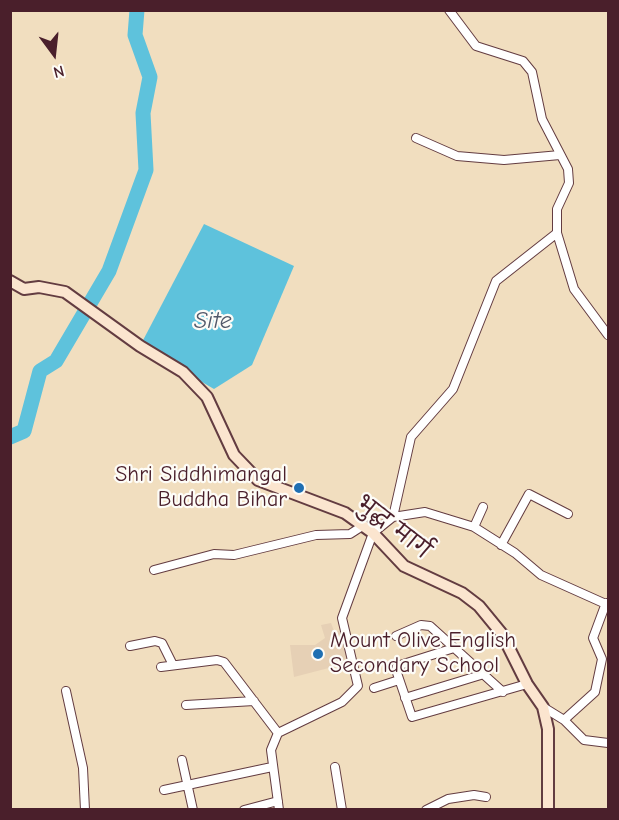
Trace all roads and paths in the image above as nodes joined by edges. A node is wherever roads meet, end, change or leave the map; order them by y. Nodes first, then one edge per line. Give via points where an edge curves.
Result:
1 (449, 10) edge
2 (416, 138) dead end
3 (560, 155) junction
4 (557, 232) junction
5 (10, 281) edge
6 (609, 335) edge
7 (483, 507) dead end
8 (568, 514) dead end
9 (393, 517) junction
10 (364, 525) junction
11 (474, 527) junction
12 (373, 533) junction
13 (501, 545) junction
14 (154, 570) dead end
15 (607, 604) edge
16 (396, 636) dead end
17 (130, 646) dead end
18 (454, 648) junction
19 (173, 665) junction
20 (161, 667) dead end
21 (484, 674) junction
22 (399, 681) junction
23 (527, 684) junction
24 (374, 688) dead end
25 (66, 691) dead end
26 (503, 692) junction
27 (405, 698) junction
28 (254, 701) junction
29 (186, 705) dead end
30 (543, 707) junction
31 (564, 720) junction
32 (278, 733) junction
33 (609, 743) edge
34 (182, 760) dead end
35 (272, 767) junction
36 (335, 767) dead end
37 (188, 786) junction
38 (164, 790) dead end
39 (486, 797) dead end
40 (279, 805) edge
41 (85, 810) edge
42 (193, 810) edge
43 (244, 810) edge
44 (342, 810) edge
45 (426, 810) edge
46 (548, 810) edge

1 - 3 street via 476,46 523,61 532,72 542,119
2 - 3 street via 457,156 504,160
3 - 4 street via 568,169 569,183 557,210
4 - 6 street via 574,289
4 - 9 street via 496,281 453,388 411,436
5 - 10 street, भुद्ध मार्ग via 24,289 39,287 66,292 126,337 183,372 207,398 234,455 258,480 345,513
7 - 11 street
8 - 13 street via 529,494
9 - 11 street via 425,512
9 - 12 street
10 - 12 street, भुद्ध मार्ग
10 - 14 street via 350,534 316,535 234,555 213,554
11 - 13 street
12 - 23 street, भुद्ध मार्ग via 404,566 462,593 479,606 502,634
12 - 32 street via 342,618 358,687 342,702
13 - 15 street via 541,575
15 - 31 street via 593,638 602,659 595,692
16 - 18 street via 425,624
17 - 19 street via 162,643
18 - 21 street
18 - 22 street via 401,664 396,670
19 - 20 street
19 - 28 street via 224,662
21 - 26 street
21 - 27 street
22 - 24 street
22 - 27 street
23 - 26 street
23 - 30 street, भुद्ध मार्ग
25 - 41 street via 83,768
26 - 27 street via 417,718 410,714
28 - 29 street
28 - 32 street
30 - 31 street
30 - 46 street, भुद्ध मार्ग via 548,729
31 - 33 street via 584,740
32 - 35 street via 271,750
34 - 37 street
35 - 37 street
35 - 40 street
36 - 44 street
37 - 38 street
37 - 42 street
39 - 45 street via 448,799
40 - 43 street

